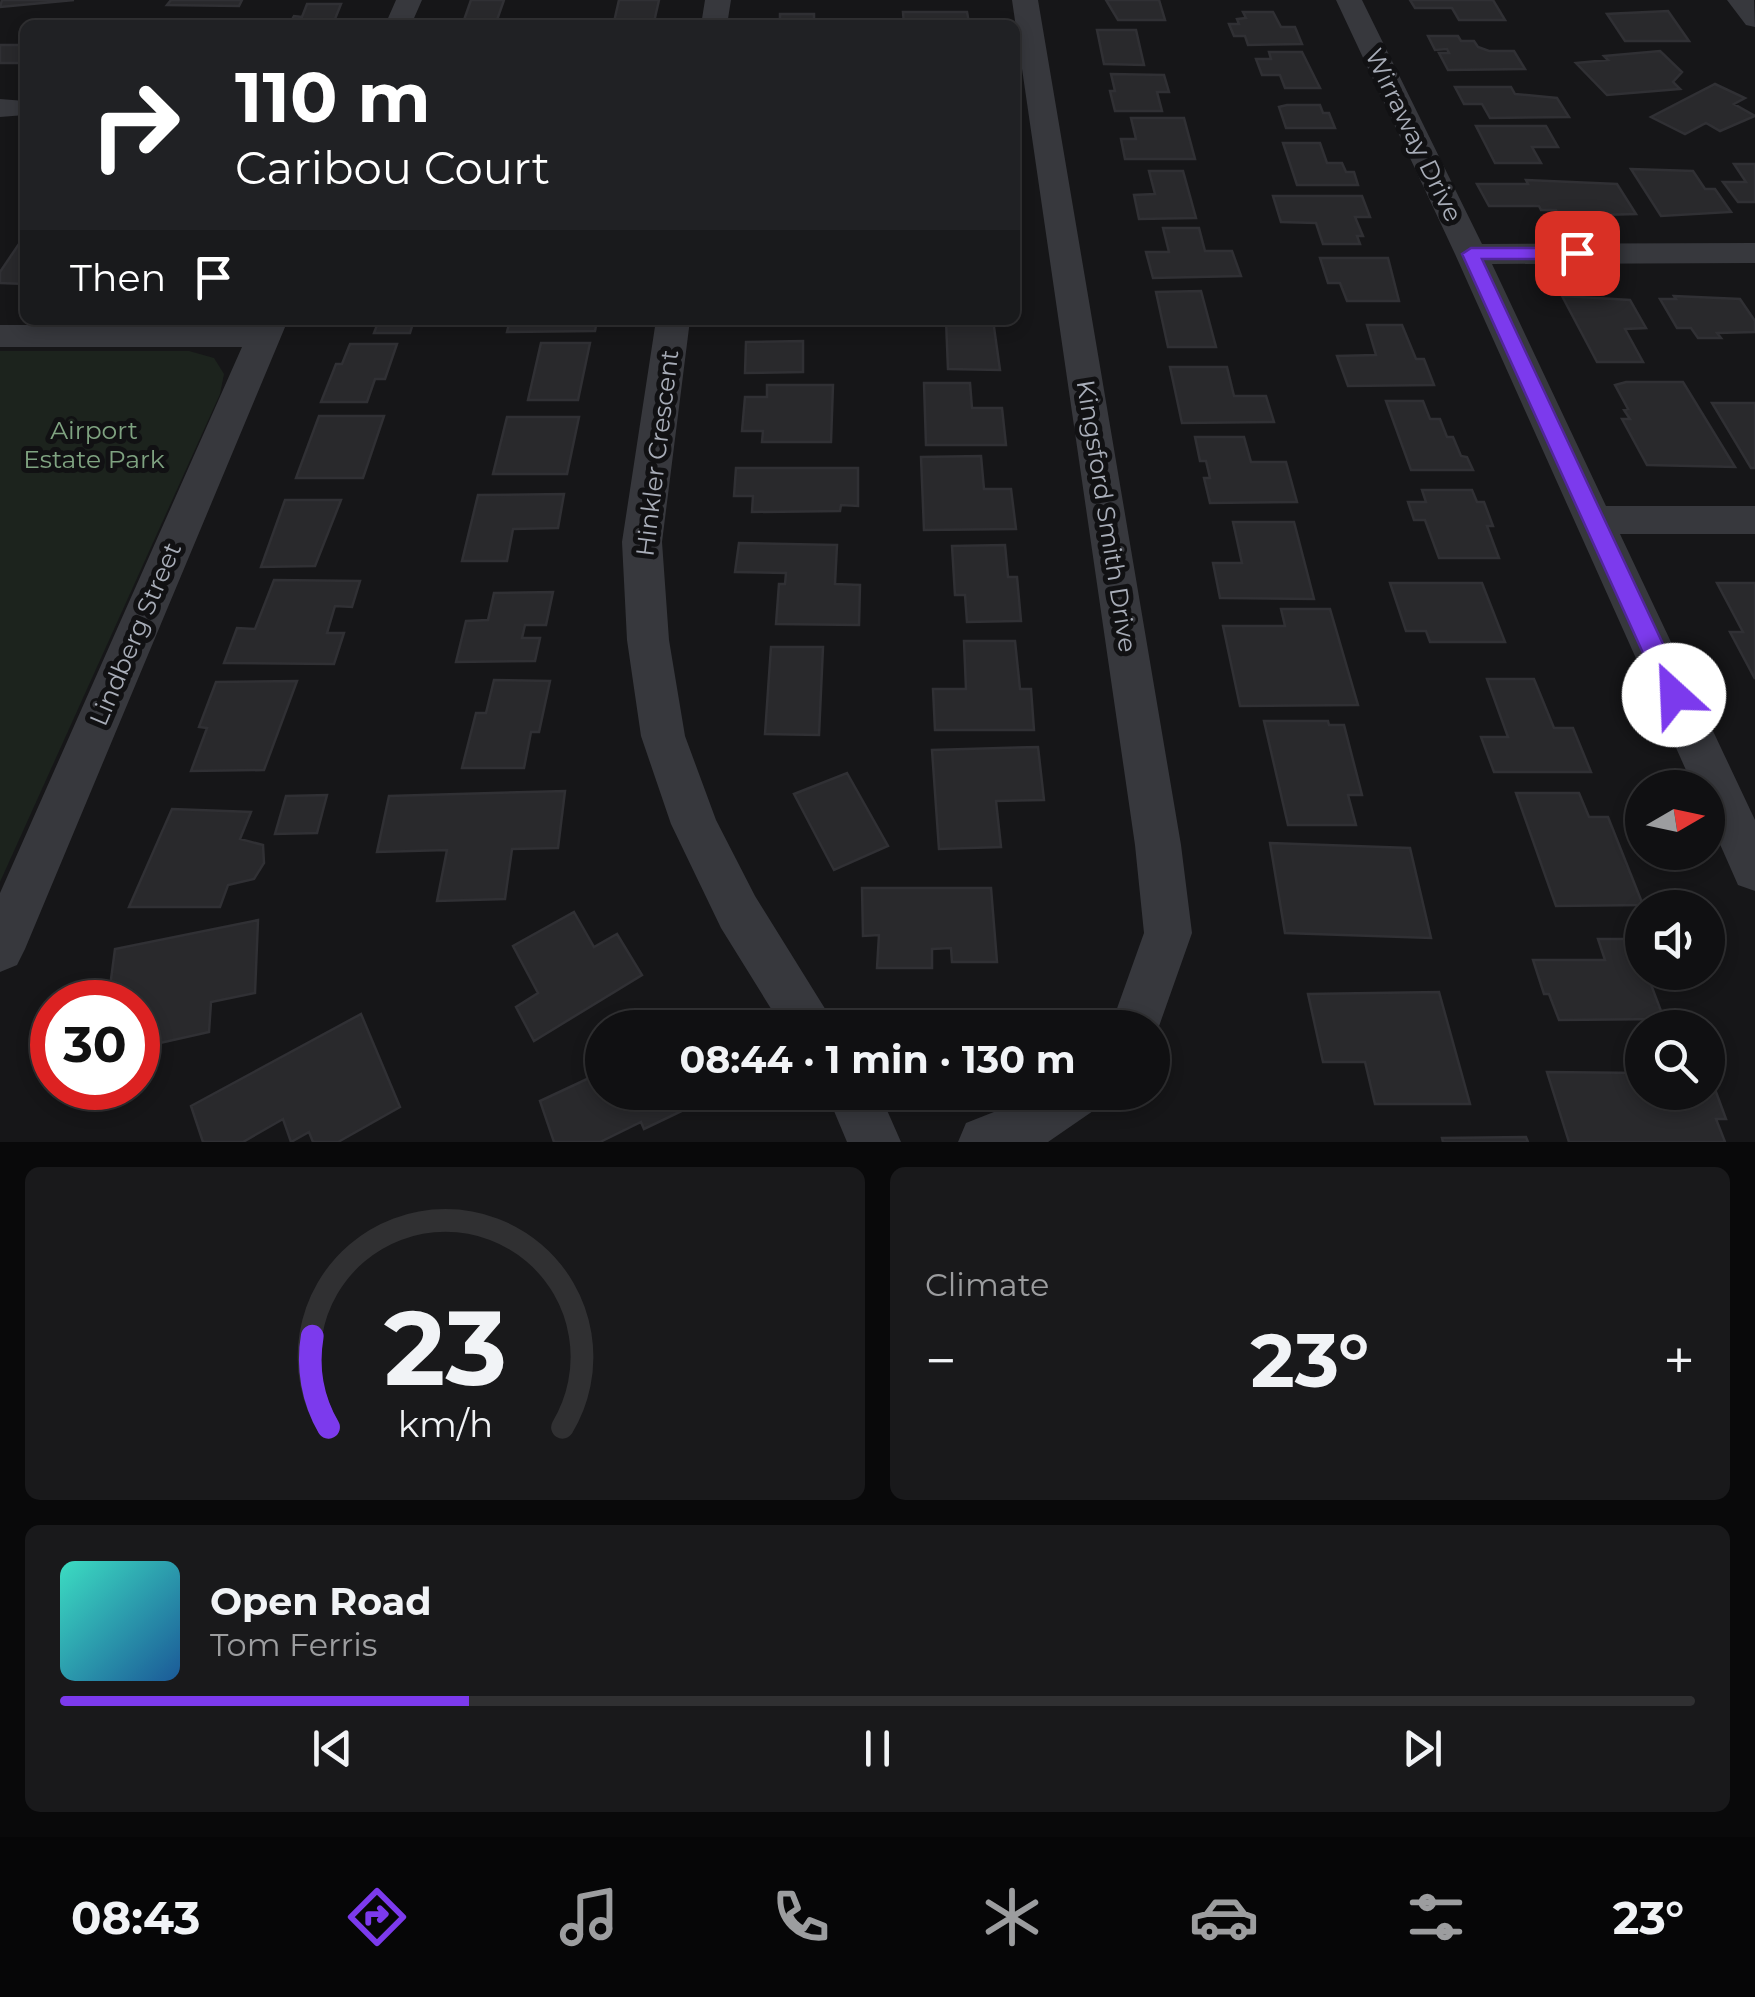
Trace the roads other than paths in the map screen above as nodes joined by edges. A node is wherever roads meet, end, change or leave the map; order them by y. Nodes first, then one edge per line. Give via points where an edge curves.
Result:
1 (1026, 0) edge
2 (1349, 0) edge
3 (1740, 0) edge
4 (1755, 19) edge
5 (1755, 253) edge
6 (1471, 254) junction
7 (672, 325) edge
8 (268, 328) edge
9 (0, 336) edge
10 (1594, 520) junction
11 (1755, 520) edge
12 (1755, 870) edge
13 (0, 949) edge
14 (801, 1010) edge
15 (1141, 1010) edge
16 (860, 1110) edge
17 (1048, 1110) edge
18 (874, 1142) edge
19 (985, 1142) edge

1 - 15 street, Kingsford Smith Drive via 1156,825 1168,932
2 - 6 street, Wirraway Drive
3 - 4 street
5 - 6 street
6 - 10 street, Wirraway Drive
7 - 14 street, Hinkler Crescent via 642,542 648,640 664,736 694,824 738,912
8 - 9 street
8 - 13 street, Lindberg Street
10 - 11 street
10 - 12 street, Wirraway Drive
16 - 18 street
17 - 19 street

